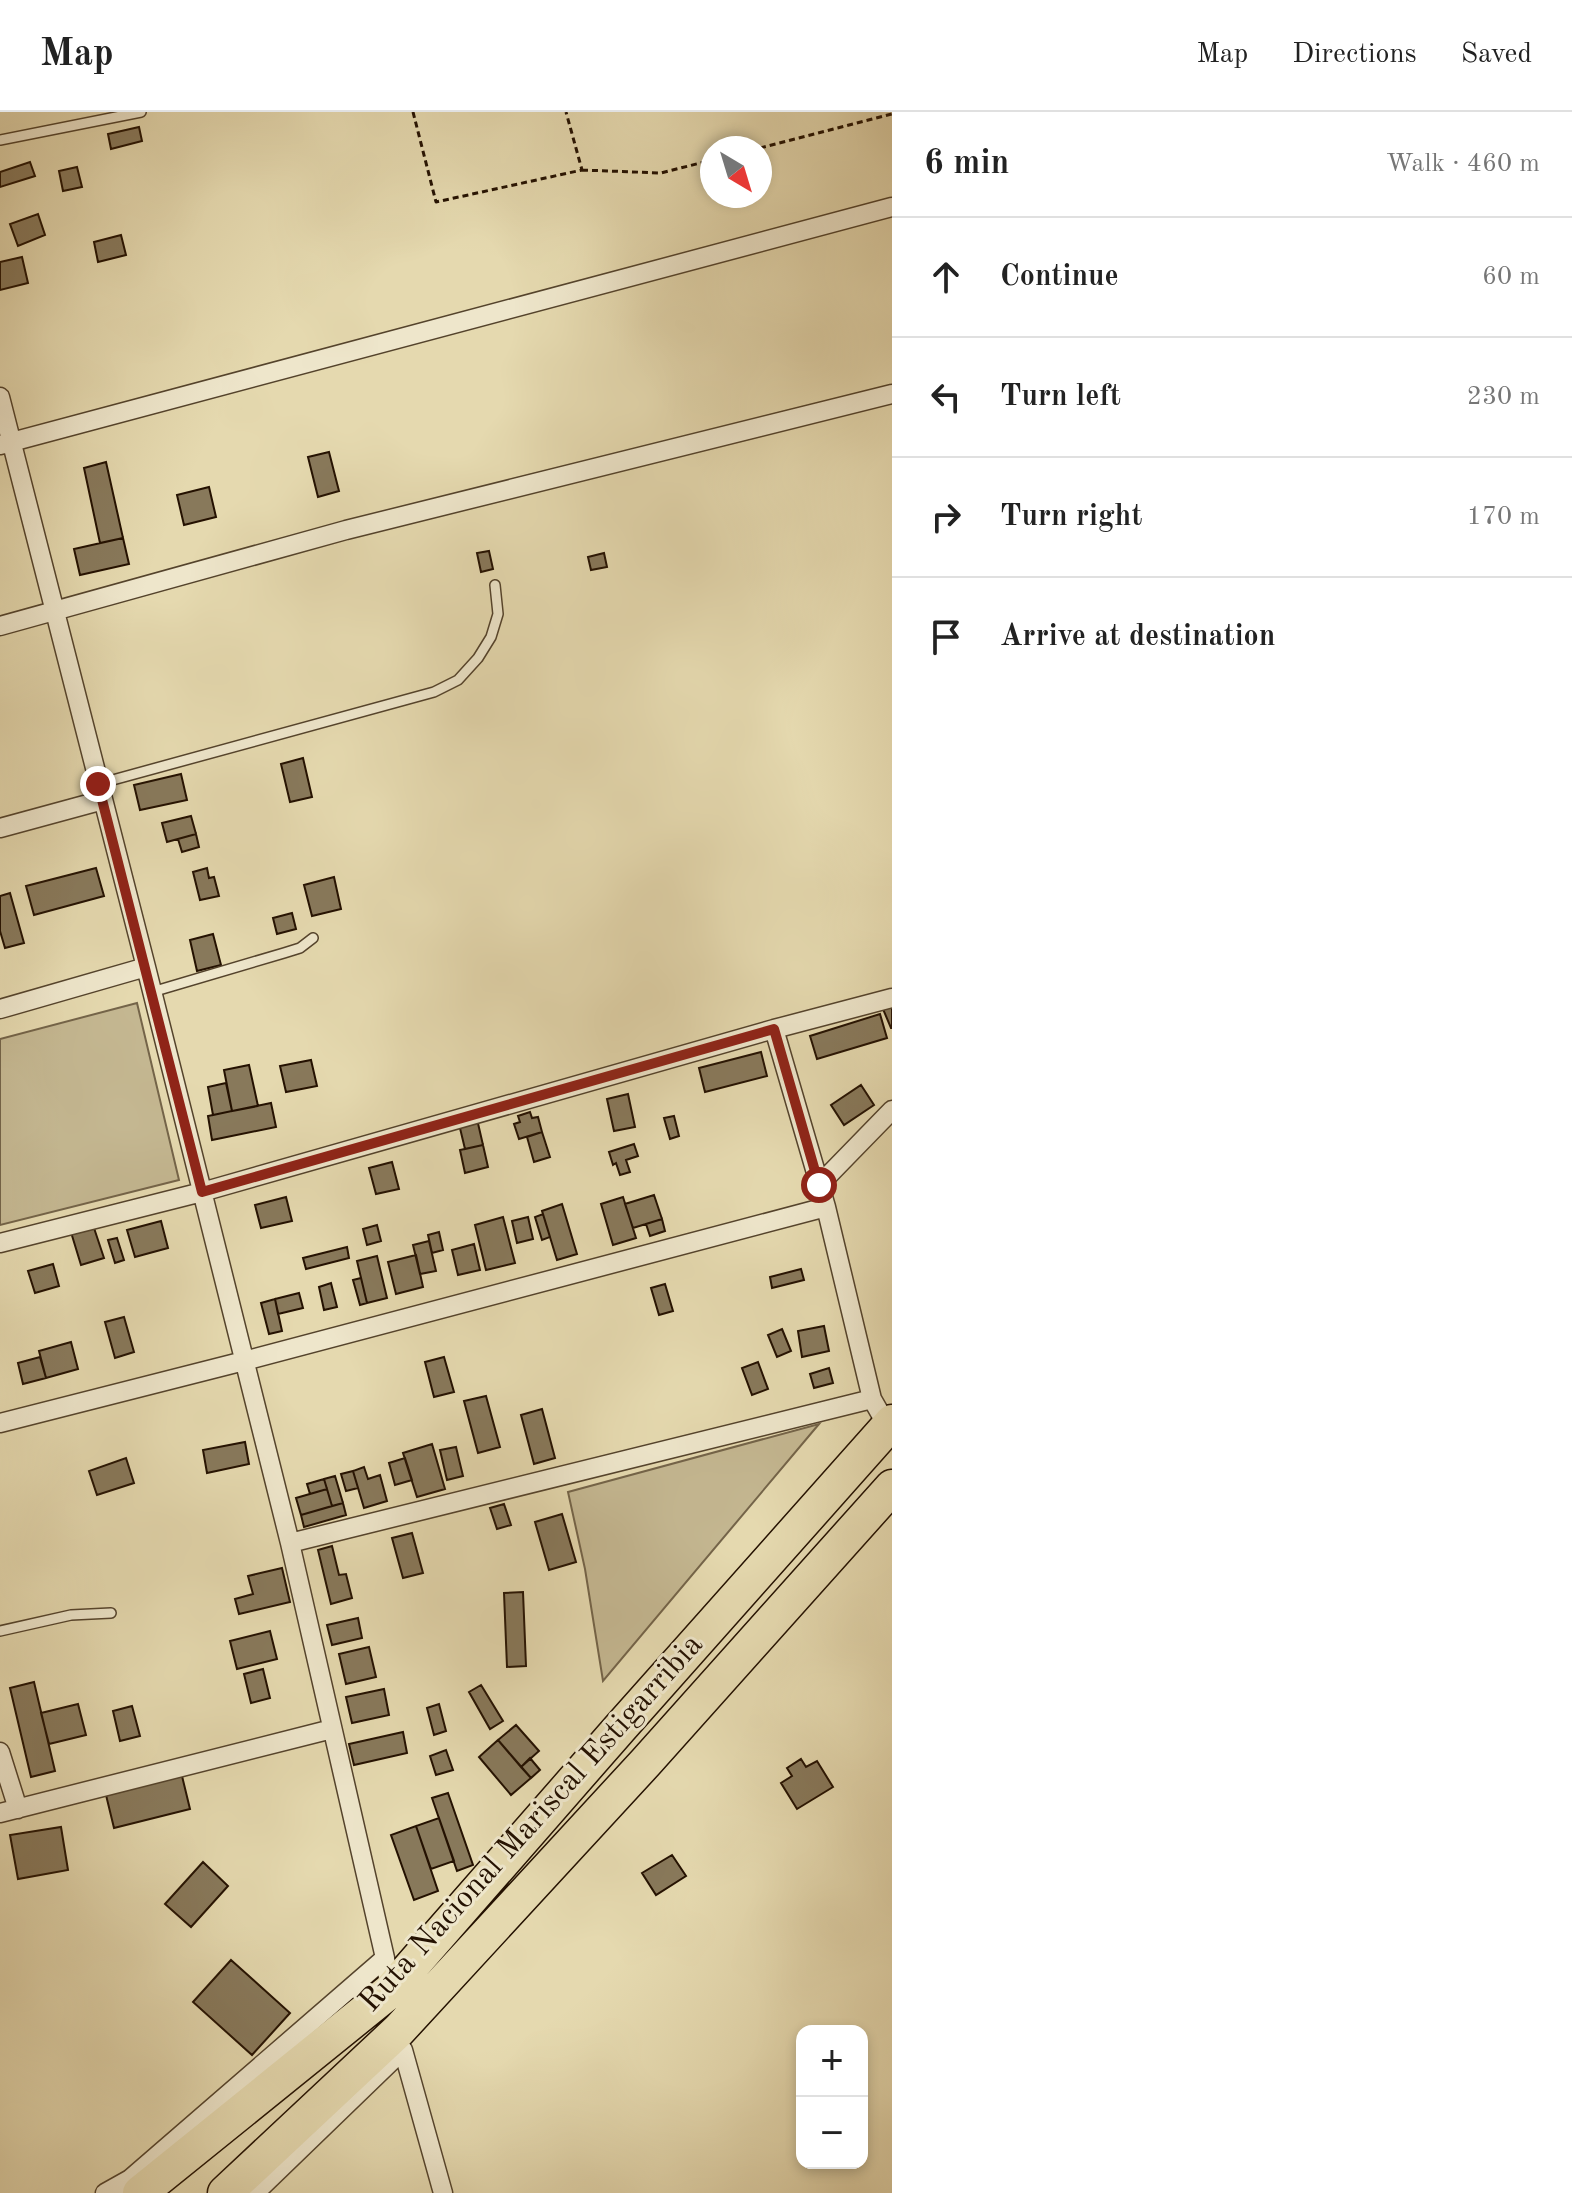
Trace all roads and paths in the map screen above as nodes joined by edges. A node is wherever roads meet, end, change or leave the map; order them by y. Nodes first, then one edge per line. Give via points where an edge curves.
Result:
1 (141, 112) edge
2 (413, 112) edge
3 (566, 112) edge
4 (892, 114) edge
5 (0, 140) edge
6 (772, 145) edge
7 (700, 163) edge
8 (582, 170) junction
9 (892, 207) edge
10 (892, 394) edge
11 (0, 397) edge
12 (5, 444) edge
13 (495, 585) dead end
14 (54, 612) junction
15 (0, 626) edge
16 (100, 792) junction
17 (0, 828) edge
18 (313, 938) dead end
19 (146, 967) junction
20 (152, 992) junction
21 (892, 998) edge
22 (0, 1009) edge
23 (774, 1029) junction
24 (892, 1110) edge
25 (819, 1185) junction
26 (202, 1192) junction
27 (826, 1207) junction
28 (0, 1243) edge
29 (244, 1361) junction
30 (884, 1416) edge
31 (0, 1423) edge
32 (892, 1487) edge
33 (290, 1543) junction
34 (111, 1613) dead end
35 (0, 1631) edge
36 (332, 1729) junction
37 (0, 1752) edge
38 (9, 1811) edge
39 (385, 1958) junction
40 (390, 1991) junction
41 (105, 2193) edge
42 (140, 2193) edge
43 (225, 2193) edge
44 (255, 2193) edge
45 (443, 2193) edge

1 - 5 lane
2 - 8 path via 436,202
3 - 8 path
4 - 6 path
7 - 8 path via 661,173
9 - 12 street
10 - 14 street via 346,530
11 - 12 street
12 - 14 street
13 - 16 lane via 498,614 491,637 458,680 434,692
14 - 15 street
14 - 16 street
16 - 17 street
16 - 19 street
18 - 20 lane via 300,948
19 - 20 street
19 - 22 street
20 - 26 street
21 - 23 street
23 - 25 street
23 - 26 street
24 - 25 street
25 - 27 street
26 - 28 street
26 - 29 street
27 - 29 street
27 - 30 street
29 - 31 street
29 - 33 street
30 - 33 street
30 - 40 highway, Ruta Nacional Mariscal Estigarribia
32 - 43 highway, Ruta Nacional Mariscal Estigarribia via 399,2030
33 - 36 street
34 - 35 lane via 71,1615
36 - 38 street
36 - 39 street
37 - 38 street
39 - 40 street
39 - 41 street via 130,2179
40 - 42 highway, Ruta Nacional Mariscal Estigarribia
44 - 45 street via 403,2050

